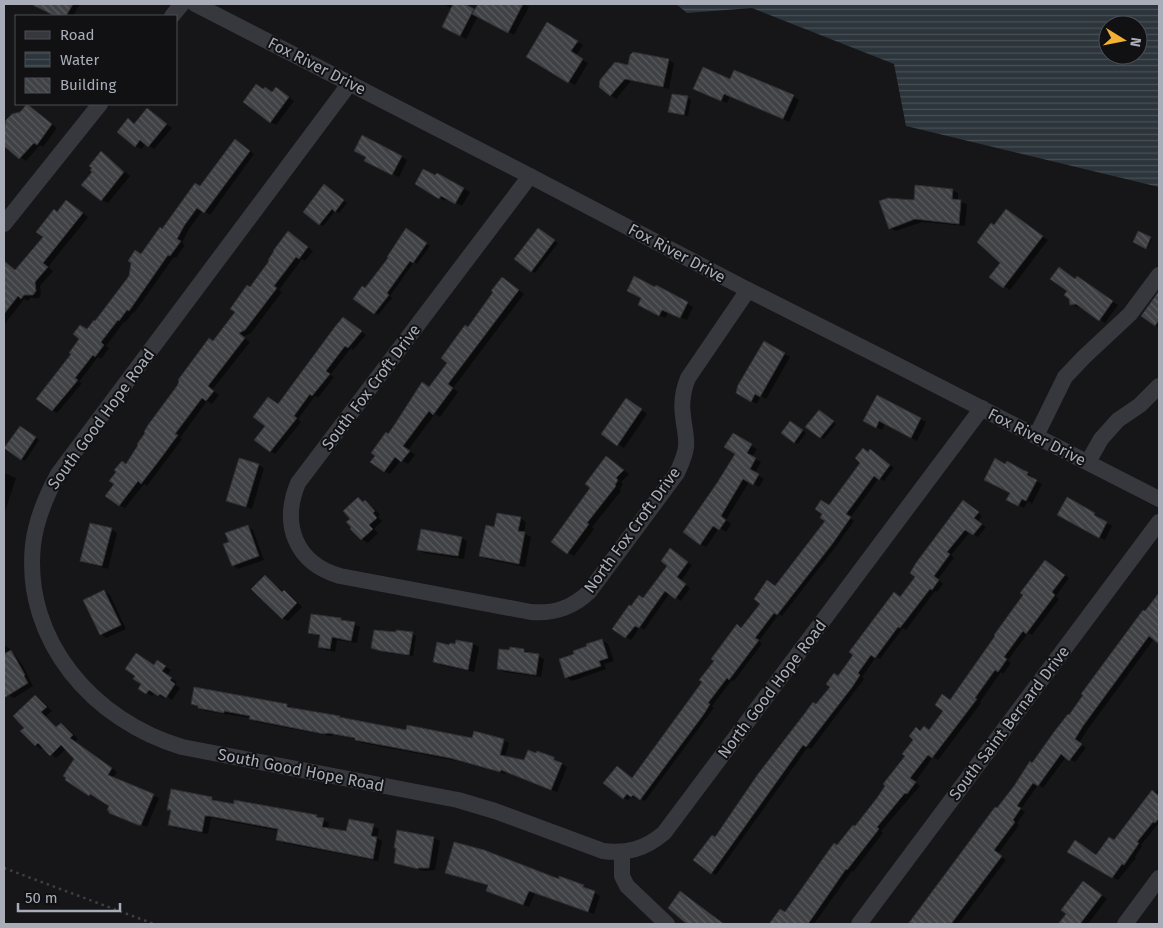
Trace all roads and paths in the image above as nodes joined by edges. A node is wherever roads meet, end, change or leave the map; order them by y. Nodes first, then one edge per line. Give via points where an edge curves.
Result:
1 (182, 4) edge
2 (195, 4) edge
3 (173, 15) edge
4 (350, 83) junction
5 (99, 105) edge
6 (530, 176) junction
7 (4, 224) edge
8 (1159, 275) edge
9 (748, 290) junction
10 (1159, 386) edge
11 (982, 408) junction
12 (1036, 436) junction
13 (1088, 462) junction
14 (1159, 499) edge
15 (1159, 522) edge
16 (366, 581) joint
17 (504, 814) joint
18 (622, 852) junction
19 (4, 868) edge
20 (1159, 878) edge
21 (154, 924) edge
22 (667, 924) edge
23 (858, 924) edge
24 (1125, 924) edge

1 - 3 street
2 - 4 street, Fox River Drive
4 - 6 street, Fox River Drive
4 - 17 street, South Good Hope Road via 58,474 47,494 34,536 32,568 35,594 49,636 72,674 112,714 155,738 182,747 458,800
5 - 7 street
6 - 9 street, Fox River Drive
6 - 16 street, South Fox Croft Drive via 298,483 293,495 292,530 305,556 332,574
8 - 12 street via 1130,314 1065,377
9 - 11 street, Fox River Drive
9 - 16 street, North Fox Croft Drive via 688,378 682,401 686,448 677,473 580,600 559,610 531,612
10 - 13 street via 1112,426
11 - 12 street, Fox River Drive
11 - 18 street, North Good Hope Road via 664,833 640,848
12 - 13 street, Fox River Drive
13 - 14 street, Fox River Drive
15 - 23 street, South Saint Bernard Drive
17 - 18 street, North Good Hope Road via 603,851
18 - 22 street via 622,876 627,886
19 - 21 path
20 - 24 street

